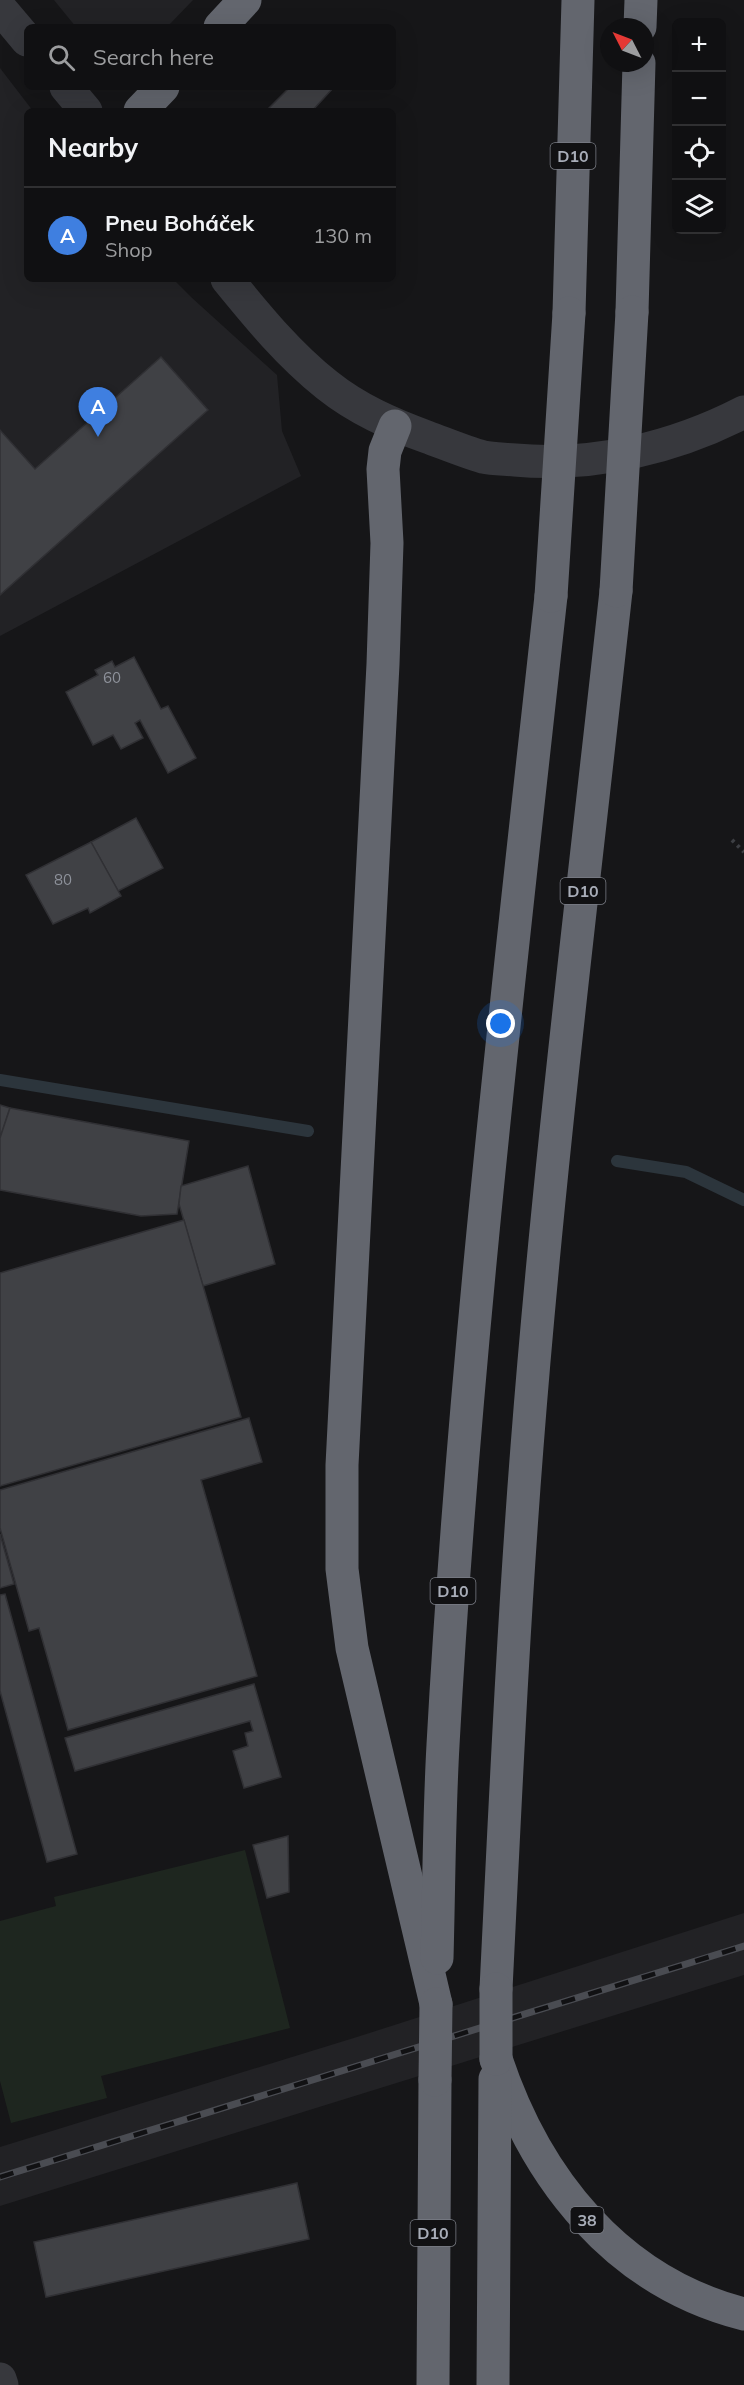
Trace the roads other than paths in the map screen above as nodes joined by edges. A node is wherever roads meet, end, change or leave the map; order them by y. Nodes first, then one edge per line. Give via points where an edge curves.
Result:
1 (245, 0) edge
2 (578, 0) edge
3 (641, 0) edge
4 (0, 8) edge
5 (640, 18) edge
6 (223, 24) edge
7 (24, 36) edge
8 (639, 72) edge
9 (68, 90) edge
10 (160, 90) edge
11 (84, 108) edge
12 (143, 108) edge
13 (230, 282) edge
14 (744, 412) edge
15 (395, 426) junction
16 (436, 2004) junction
17 (496, 2060) junction
18 (744, 2314) edge
19 (0, 2379) edge
20 (2, 2385) edge
21 (433, 2385) edge
22 (493, 2385) edge

1 - 6 highway
2 - 16 highway, D10, bridge via 569,313 551,596 487,1178 464,1431 443,1748
3 - 5 highway
4 - 7 street
8 - 17 highway, D10, bridge via 632,312 616,591 551,1179 527,1448 508,1746
9 - 11 street
10 - 12 highway
13 - 15 street via 283,346 328,386 372,416
14 - 15 street via 662,446 599,458 540,462 484,457
15 - 16 highway via 383,469 387,543 383,664 342,1465 342,1569 352,1648
16 - 21 highway, D10, bridge
17 - 18 highway, 38 via 523,2129 563,2192 590,2224 656,2278 711,2306
17 - 22 highway, D10
19 - 20 street

